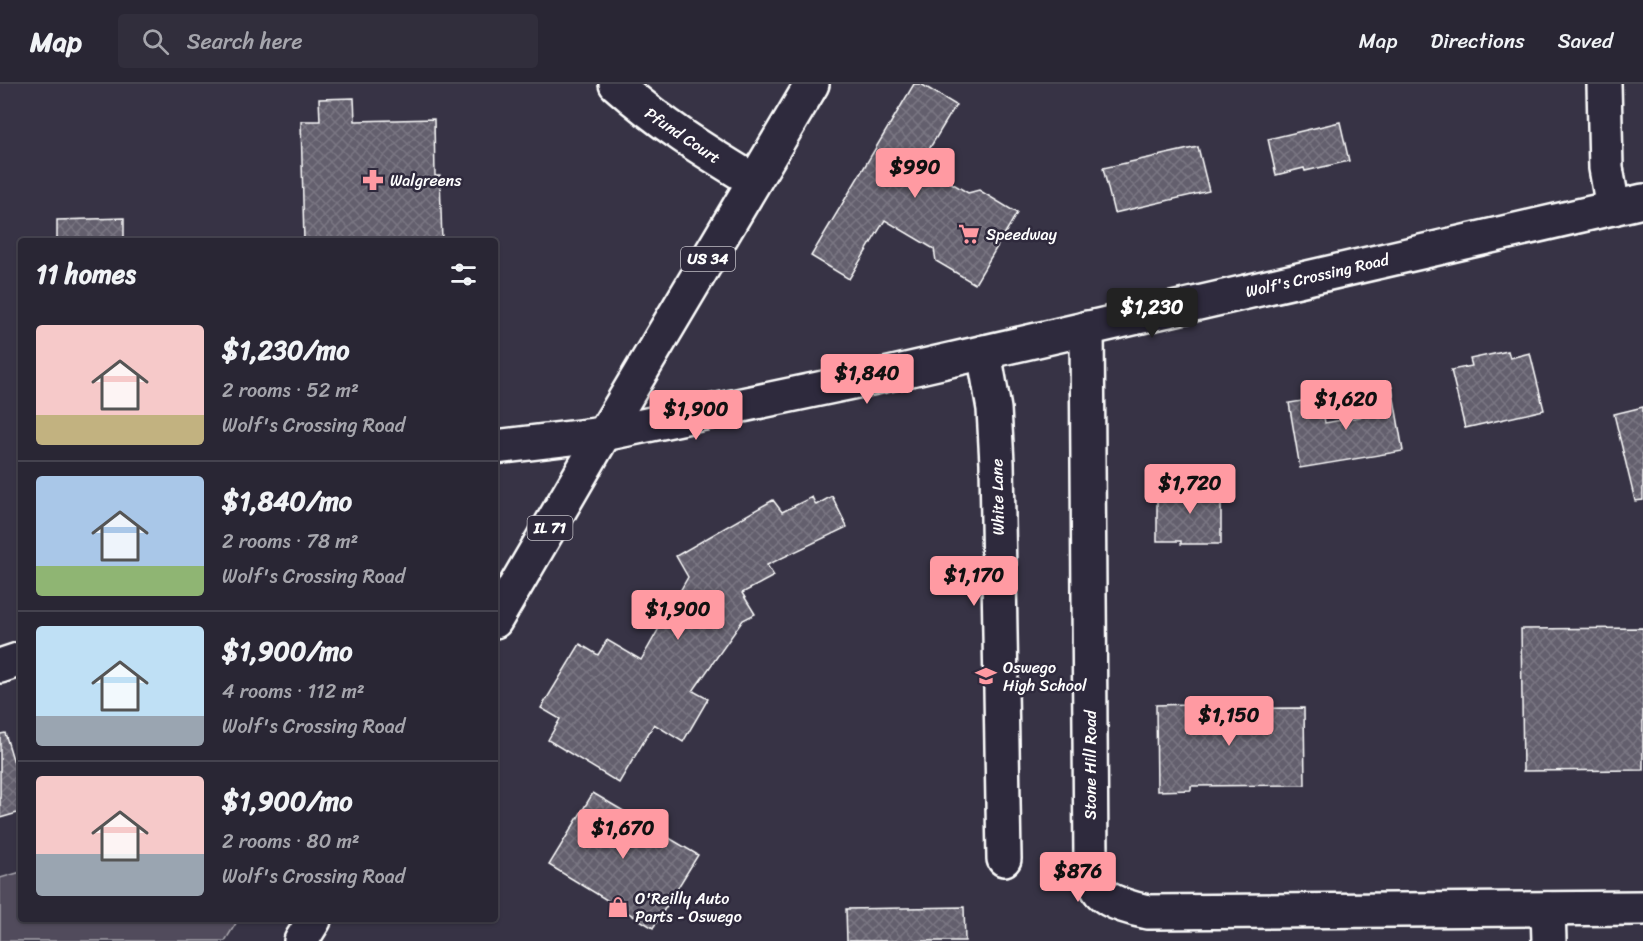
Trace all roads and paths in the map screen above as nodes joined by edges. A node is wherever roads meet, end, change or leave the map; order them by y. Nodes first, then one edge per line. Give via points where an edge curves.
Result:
1 (616, 84) edge
2 (812, 84) edge
3 (1604, 84) edge
4 (754, 181) junction
5 (1628, 204) edge
6 (1087, 328) junction
7 (984, 352) junction
8 (604, 434) junction
9 (498, 447) edge
10 (498, 616) edge
11 (18, 660) edge
12 (0, 666) edge
13 (1004, 859) dead end
14 (1643, 908) edge
15 (313, 922) edge
16 (1548, 925) edge
17 (301, 941) edge

1 - 4 street, Pfund Court via 645,111
2 - 4 street, US 34
3 - 5 street via 1606,168
4 - 8 street, US 34
5 - 6 street, Wolf's Crossing Road
6 - 7 street, Wolf's Crossing Road
6 - 16 street, Stone Hill Road via 1091,861 1102,895 1131,909 1148,912
7 - 8 street, Wolf's Crossing Road
7 - 13 street, White Lane via 994,409 997,463
8 - 9 street, Wolf's Crossing Road
8 - 10 street, IL 71
11 - 12 street
14 - 16 street, Stone Hill Road
15 - 17 street

